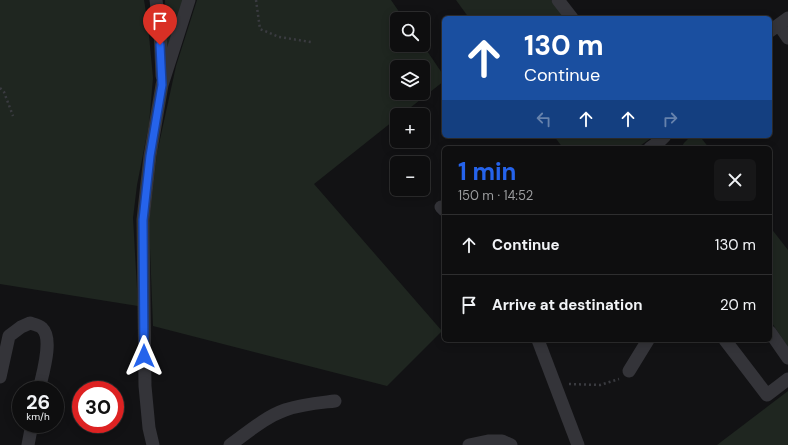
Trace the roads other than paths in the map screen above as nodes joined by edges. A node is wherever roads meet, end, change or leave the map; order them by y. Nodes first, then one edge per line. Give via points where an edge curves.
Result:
1 (156, 0) edge
2 (189, 0) edge
3 (558, 0) edge
4 (570, 16) edge
5 (779, 25) edge
6 (788, 38) edge
7 (162, 85) junction
8 (663, 140) edge
9 (653, 146) edge
10 (772, 335) edge
11 (539, 342) edge
12 (647, 342) edge
13 (727, 342) edge
14 (788, 358) edge
15 (628, 371) road end
16 (0, 377) edge
17 (788, 379) edge
18 (41, 381) edge
19 (335, 401) dead end
20 (30, 433) edge
21 (28, 445) edge
22 (153, 445) edge
23 (230, 445) edge
24 (469, 445) edge
25 (510, 445) edge
26 (578, 445) edge

1 - 7 street
2 - 7 street
3 - 4 street
5 - 6 street
7 - 22 street via 143,220 145,386
8 - 9 street
10 - 14 street
11 - 26 street
12 - 15 street
13 - 17 street via 767,395
16 - 18 street via 9,336 30,323 41,327 47,336 48,347
19 - 23 street via 306,404 284,410
20 - 21 street
24 - 25 street via 502,440

